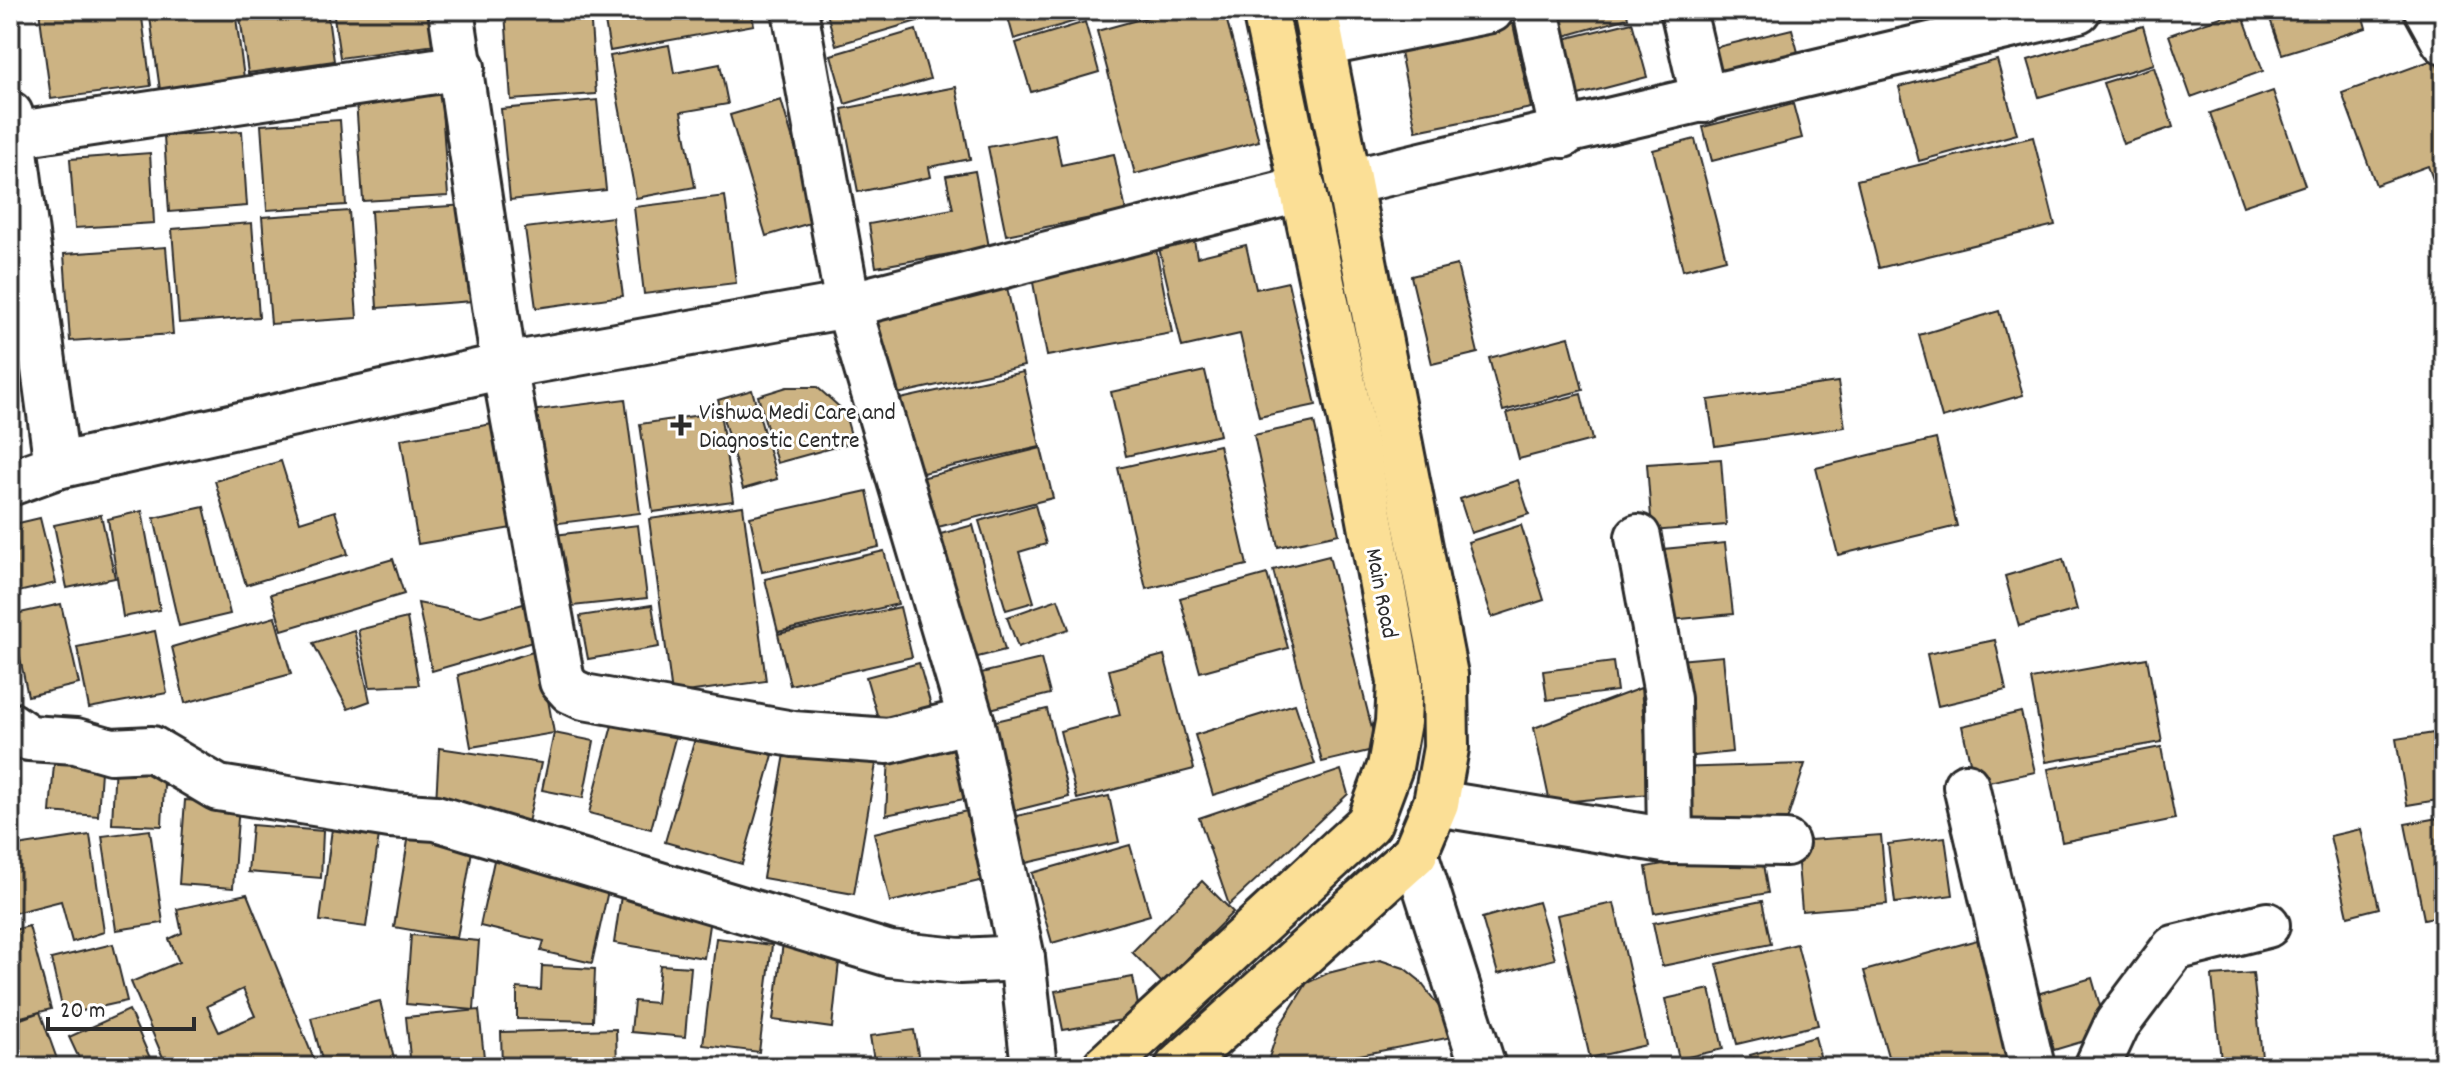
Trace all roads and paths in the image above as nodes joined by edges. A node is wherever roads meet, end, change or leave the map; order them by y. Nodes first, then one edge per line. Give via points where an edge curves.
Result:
1 (451, 10) edge
2 (795, 10) edge
3 (1265, 10) edge
4 (1491, 10) edge
5 (1536, 10) edge
6 (1683, 10) edge
7 (2078, 10) edge
8 (2427, 10) edge
9 (1318, 27) edge
10 (2444, 41) edge
11 (462, 67) junction
12 (1704, 100) junction
13 (11, 125) edge
14 (1563, 135) junction
15 (1350, 182) junction
16 (1303, 189) junction
17 (848, 305) junction
18 (504, 366) junction
19 (57, 466) junction
20 (10, 483) edge
21 (1638, 537) dead end
22 (971, 720) junction
23 (10, 725) edge
24 (1966, 786) dead end
25 (1436, 803) junction
26 (1670, 841) junction
27 (1786, 843) dead end
28 (1415, 853) junction
29 (2267, 925) dead end
30 (1022, 958) junction
31 (1034, 1067) edge
32 (1105, 1067) edge
33 (1178, 1067) edge
34 (1483, 1067) edge
35 (2032, 1067) edge
36 (2097, 1067) edge

1 - 11 street
2 - 17 street
3 - 16 main road, Main Road
4 - 9 street
5 - 14 street
6 - 12 street
7 - 12 street
8 - 10 street
9 - 15 main road, Main Road
11 - 13 street
11 - 18 street
12 - 14 street
13 - 19 street
14 - 15 street
15 - 25 main road, Main Road via 1445,675 1446,748
16 - 17 street
16 - 32 main road, Main Road via 1400,682 1390,767 1369,823
17 - 18 street
17 - 22 street
18 - 19 street
18 - 22 street via 562,681 571,691 793,734 888,741
19 - 20 street
21 - 26 street via 1668,699
22 - 30 street
23 - 30 street via 29,738 76,741 111,751 152,749 218,788 436,818 890,954 959,961
24 - 35 street
25 - 26 street
25 - 28 main road, Main Road
26 - 27 street
28 - 33 main road, Main Road
28 - 34 street
29 - 36 street via 2174,948 2117,1024
30 - 31 street

